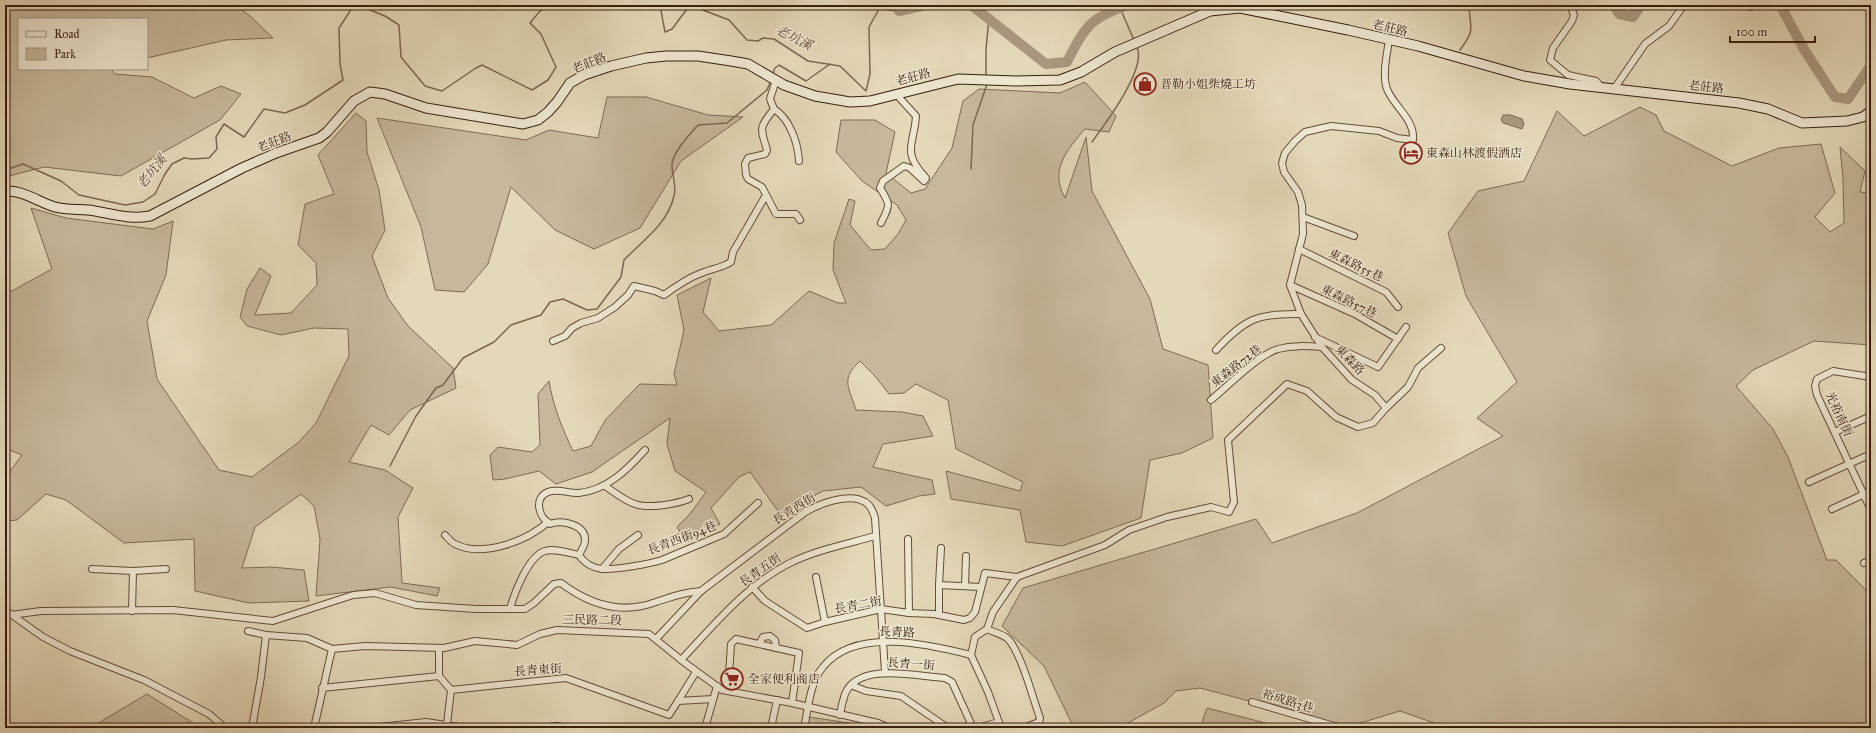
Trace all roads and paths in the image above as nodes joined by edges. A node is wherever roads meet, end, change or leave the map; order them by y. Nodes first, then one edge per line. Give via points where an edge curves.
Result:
1 (1570, 5) edge
2 (1684, 5) edge
3 (1389, 40) junction
4 (773, 78) junction
5 (1602, 88) junction
6 (1614, 89) junction
7 (896, 94) junction
8 (774, 109) junction
9 (1871, 111) edge
10 (799, 161) dead end
11 (5, 192) edge
12 (766, 195) junction
13 (1303, 217) junction
14 (800, 220) dead end
15 (881, 223) dead end
16 (1354, 236) dead end
17 (1298, 249) junction
18 (1290, 285) junction
19 (1398, 308) dead end
20 (1301, 314) junction
21 (1406, 327) dead end
22 (1315, 337) junction
23 (1398, 339) junction
24 (553, 341) dead end
25 (1322, 347) junction
26 (1441, 348) dead end
27 (1216, 350) dead end
28 (1871, 377) edge
29 (1212, 400) dead end
30 (1386, 408) junction
31 (1871, 416) edge
32 (1835, 432) junction
33 (645, 450) dead end
34 (1871, 454) edge
35 (1850, 464) junction
36 (1808, 482) dead end
37 (605, 486) junction
38 (1871, 491) edge
39 (1864, 495) junction
40 (689, 499) dead end
41 (758, 503) dead end
42 (1832, 509) dead end
43 (1871, 510) edge
44 (548, 522) junction
45 (445, 535) dead end
46 (638, 535) dead end
47 (875, 536) junction
48 (908, 539) dead end
49 (941, 548) dead end
50 (579, 555) junction
51 (966, 556) dead end
52 (1871, 560) edge
53 (1864, 563) dead end
54 (92, 569) dead end
55 (166, 569) dead end
56 (602, 569) junction
57 (133, 571) junction
58 (816, 577) dead end
59 (1017, 577) junction
60 (939, 585) junction
61 (965, 586) junction
62 (752, 587) junction
63 (981, 587) junction
64 (701, 591) junction
65 (510, 609) junction
66 (881, 609) junction
67 (5, 610) edge
68 (132, 611) junction
69 (909, 613) junction
70 (11, 615) junction
71 (939, 615) junction
72 (824, 622) junction
73 (987, 629) junction
74 (248, 631) dead end
75 (266, 635) junction
76 (656, 639) junction
77 (883, 641) junction
78 (759, 644) junction
79 (439, 648) junction
80 (776, 648) junction
81 (332, 649) junction
82 (970, 655) junction
83 (681, 660) junction
84 (696, 672) junction
85 (885, 672) junction
86 (439, 676) junction
87 (851, 685) junction
88 (717, 686) junction
89 (322, 688) junction
90 (451, 690) junction
91 (728, 691) junction
92 (713, 699) junction
93 (777, 700) junction
94 (678, 701) junction
95 (1252, 702) dead end
96 (792, 703) junction
97 (809, 707) junction
98 (840, 715) junction
99 (447, 724) junction
100 (1000, 725) edge
101 (225, 728) edge
102 (252, 728) edge
103 (314, 728) edge
104 (370, 728) edge
105 (466, 728) edge
106 (538, 728) edge
107 (569, 728) edge
108 (705, 728) edge
109 (771, 728) edge
110 (804, 728) edge
111 (889, 728) edge
112 (948, 728) edge
113 (973, 728) edge
114 (977, 728) edge
115 (1023, 728) edge
116 (1340, 728) edge

1 - 5 street via 1574,15 1572,21 1553,48 1550,60 1568,75 1596,81
2 - 6 street via 1669,26 1645,44
3 - 5 street, 老莊路 via 1524,76
3 - 7 street, 老莊路 via 1240,8 1210,11 1136,42 1081,72 1060,80 952,80
3 - 13 street via 1386,88 1409,122 1414,132 1413,140 1396,138 1379,131 1331,126 1305,132 1285,153 1282,163 1284,172 1298,192
4 - 7 street, 老莊路 via 784,85 815,96 844,102 870,101
4 - 8 street via 770,99
4 - 11 street, 老莊路 via 748,64 731,61 698,56 646,58 584,75 570,83 548,112 538,120 523,124 426,108 385,94 370,92 354,101 319,138 242,168 150,216 140,218 56,208 20,193
5 - 6 street, 老莊路
6 - 9 street, 老莊路 via 1758,106 1802,123 1847,121 1863,117
7 - 15 street via 916,116 912,159 914,166 926,178 924,181 904,166 883,181 880,188 889,202 889,207
8 - 10 street via 784,118 795,139
8 - 12 street via 761,130 767,150 765,154 748,158 745,164 748,179 762,187
12 - 14 street via 776,214 796,214
12 - 24 street via 733,252 731,262 727,265 699,274 664,295 634,286 619,303 598,318 581,323 565,336
13 - 16 street
13 - 17 street via 1303,234
17 - 18 street
17 - 19 street, 東森路55巷 via 1386,292
18 - 20 street, 東森路
18 - 23 street, 東森路57巷 via 1355,314
20 - 22 street, 東森路
20 - 27 street via 1276,313 1257,318 1236,329
21 - 23 street
22 - 23 street via 1378,367
22 - 25 street, 東森路
25 - 29 street, 東森路72巷 via 1298,346 1277,350 1255,362
25 - 30 street, 東森路 via 1352,380 1374,394
26 - 30 street via 1418,368 1408,387
28 - 32 street, 光裕南街 via 1833,371 1817,379 1817,395
30 - 59 street via 1373,422 1358,428 1336,417 1307,391 1287,384 1228,440 1234,502 1229,512 1211,507 1167,516 1129,530 1105,545
31 - 32 street
32 - 35 street, 光裕南街
33 - 37 street
34 - 35 street
35 - 36 street
35 - 39 street, 光裕南街
37 - 40 street via 635,504 647,506 677,504
37 - 44 street via 578,493 549,492 542,497 539,505 540,514
38 - 39 street
39 - 42 street
39 - 43 street, 光裕南街
41 - 56 street, 長青西街94巷 via 729,531 708,542 651,564
44 - 45 street via 528,536 485,550 454,544
44 - 50 street via 575,525 584,533 586,541
46 - 56 street via 619,549
47 - 62 street, 長青五街 via 789,563
47 - 64 street, 長青西街 via 875,518 866,502 856,498 817,505
47 - 66 street, 長青西街
48 - 69 street
49 - 60 street
50 - 56 street via 583,562
50 - 65 street via 546,550 540,553 516,589
51 - 61 street
52 - 53 street
54 - 57 street
55 - 57 street
57 - 68 street
58 - 72 street, 長青二街
59 - 63 street via 985,573
59 - 73 street via 993,612
60 - 61 street
60 - 71 street
61 - 63 street
62 - 72 street via 765,601 808,628
62 - 83 street, 長青五街
63 - 71 street, 長青二街 via 975,612 970,618 964,620
64 - 65 street via 620,609 573,593 561,583 554,584 525,609
64 - 76 street, 長青西街
65 - 68 street via 416,605 375,593 353,595 273,621 189,611
66 - 69 street, 長青二街
66 - 72 street, 長青二街
66 - 77 street, 長青西街
67 - 70 street
68 - 70 street via 41,611
69 - 71 street, 長青二街
70 - 101 street via 43,637 70,651 144,680 209,714
73 - 82 street via 975,636
73 - 115 street via 1006,637 1015,648 1040,718 1039,722
74 - 75 street
75 - 81 street via 307,638
75 - 102 street
76 - 79 street, 三民路二段 via 649,634 557,630 540,634 517,645 475,641
76 - 83 street, 三民路二段
77 - 82 street, 長青路 via 934,645
77 - 85 street, 長青西街
77 - 97 street, 長青路 via 866,643 835,656 817,677
78 - 80 street
78 - 80 street via 763,637 770,636 775,640
78 - 91 street via 736,639 731,644
79 - 81 street, 三民路二段 via 365,646
79 - 86 street
80 - 96 street via 799,653
81 - 89 street
82 - 100 street
83 - 84 street, 三民路二段
84 - 88 street, 三民路二段
84 - 94 street
85 - 87 street, 長青一街 via 866,676
85 - 113 street, 長青一街 via 945,678 952,682
86 - 89 street
86 - 90 street
87 - 98 street
87 - 112 street via 866,691 901,696
88 - 91 street, 三民路二段
88 - 92 street
89 - 103 street
90 - 94 street, 長青東街 via 566,678 669,715
90 - 99 street
91 - 93 street, 三民路二段
92 - 94 street
92 - 108 street
93 - 96 street, 三民路二段
93 - 109 street
95 - 116 street, 裕成路3巷
96 - 97 street, 三民路二段
97 - 98 street, 三民路二段
97 - 110 street, 長青路
98 - 111 street, 三民路二段 via 878,723
99 - 104 street via 426,722
99 - 105 street
100 - 114 street
106 - 107 street

